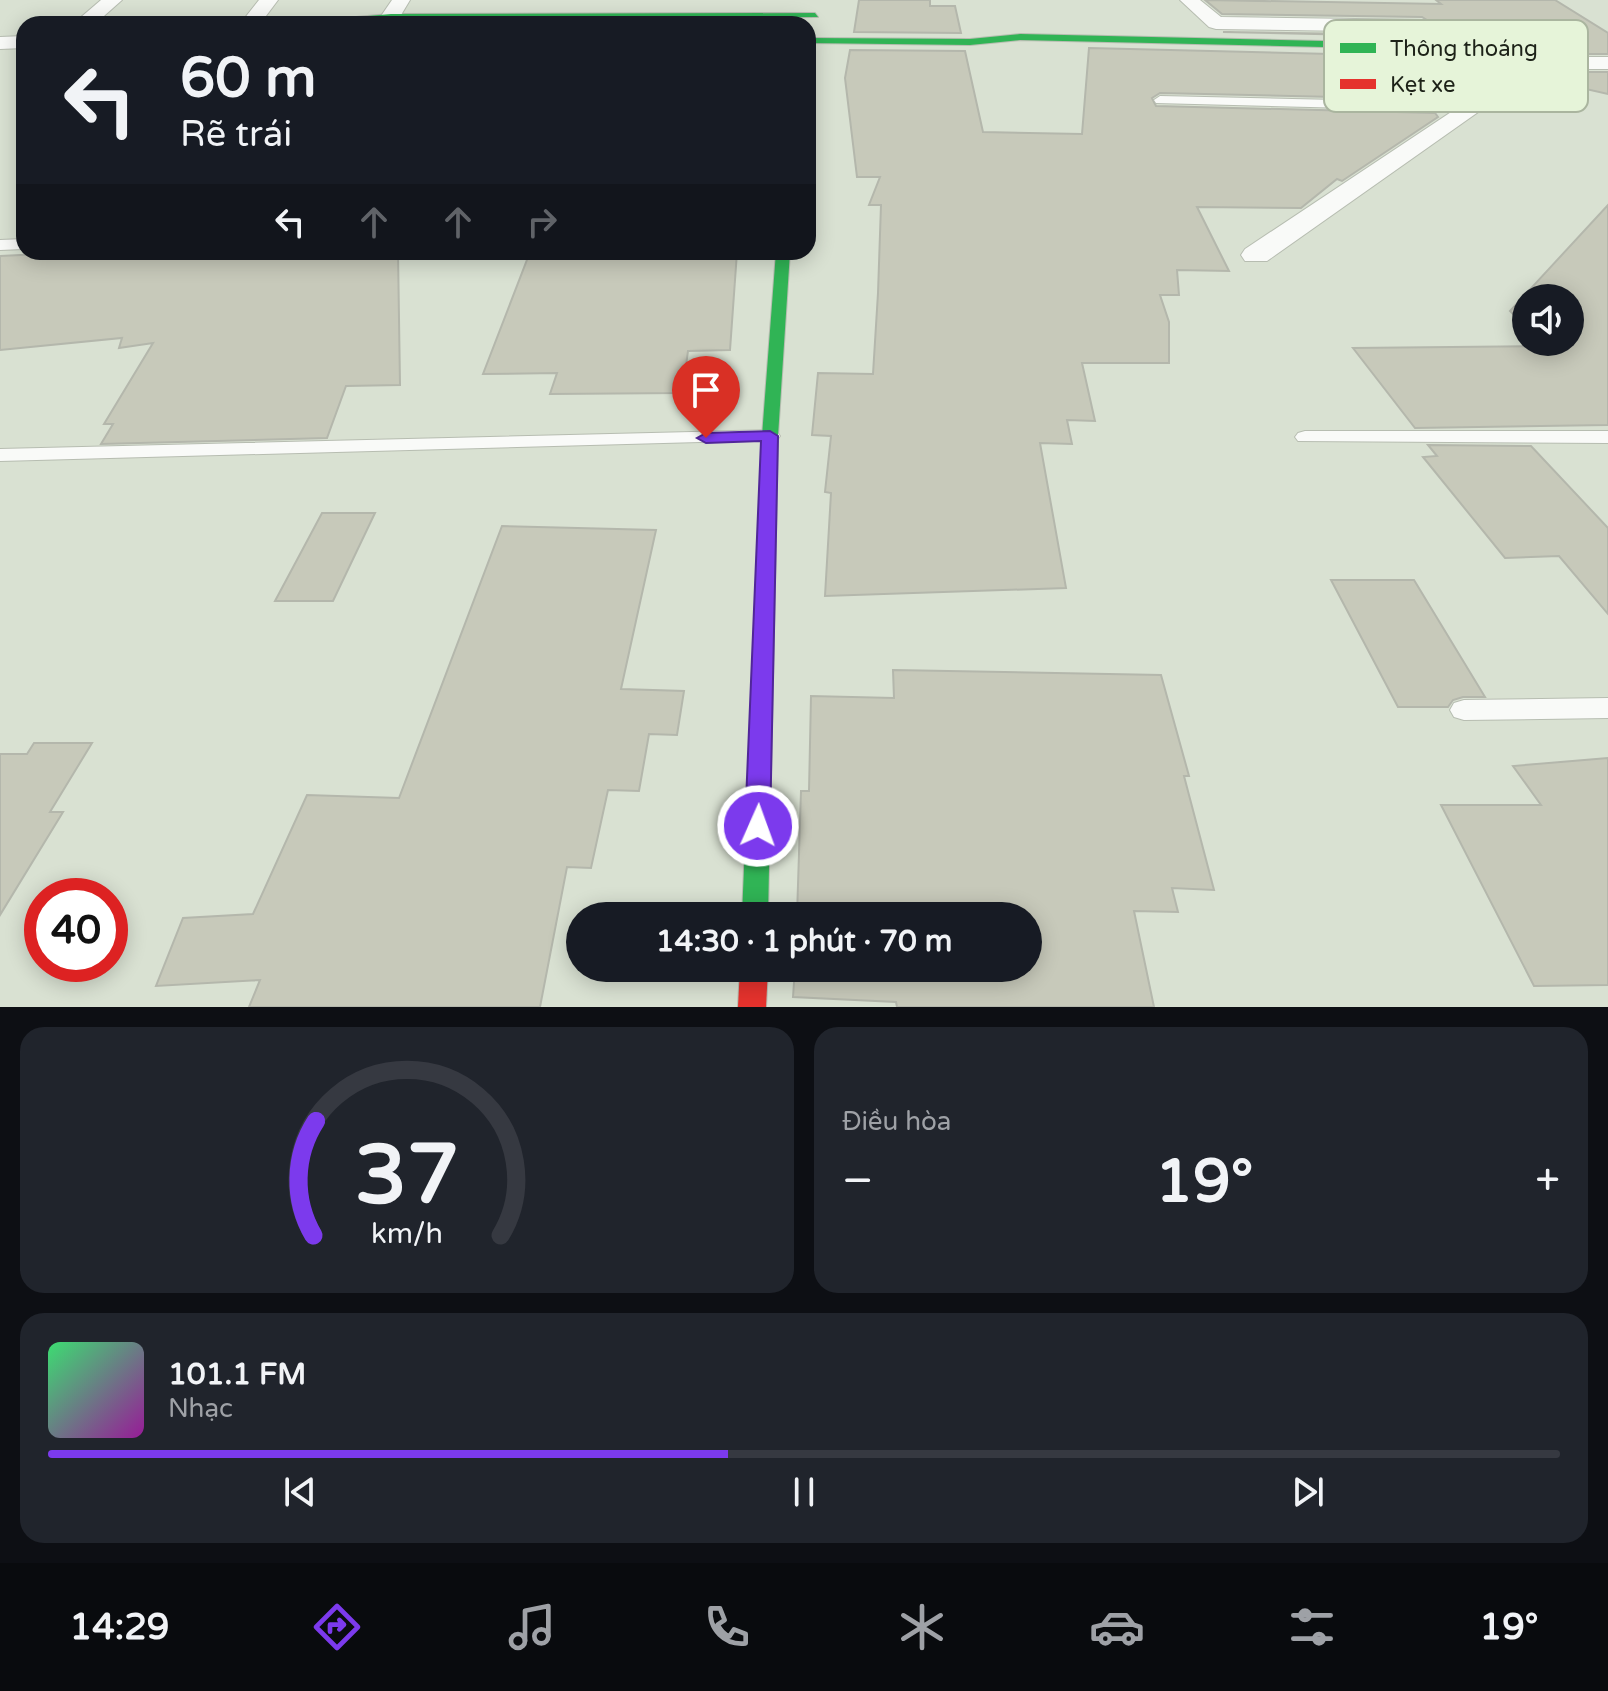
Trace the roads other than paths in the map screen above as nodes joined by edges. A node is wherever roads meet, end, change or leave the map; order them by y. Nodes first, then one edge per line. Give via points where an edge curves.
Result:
1 (113, 0) edge
2 (269, 0) edge
3 (1189, 0) edge
4 (396, 8) edge
5 (817, 8) edge
6 (93, 16) edge
7 (256, 16) edge
8 (337, 16) edge
9 (1324, 25) edge
10 (1324, 44) edge
11 (816, 45) edge
12 (1160, 100) dead end
13 (1324, 104) edge
14 (1463, 112) edge
15 (1256, 255) dead end
16 (782, 260) edge
17 (770, 436) junction
18 (1305, 437) dead end
19 (1608, 437) edge
20 (0, 455) edge
21 (1608, 708) edge
22 (1464, 710) dead end
23 (755, 902) edge
24 (753, 982) edge
25 (752, 1007) edge

1 - 6 street
2 - 7 street
3 - 9 street via 1216,23
4 - 5 street
4 - 8 street
10 - 11 street via 1020,37
12 - 13 lane
14 - 15 street
16 - 17 street
17 - 20 lane
17 - 23 street
18 - 19 lane
21 - 22 lane
24 - 25 street

